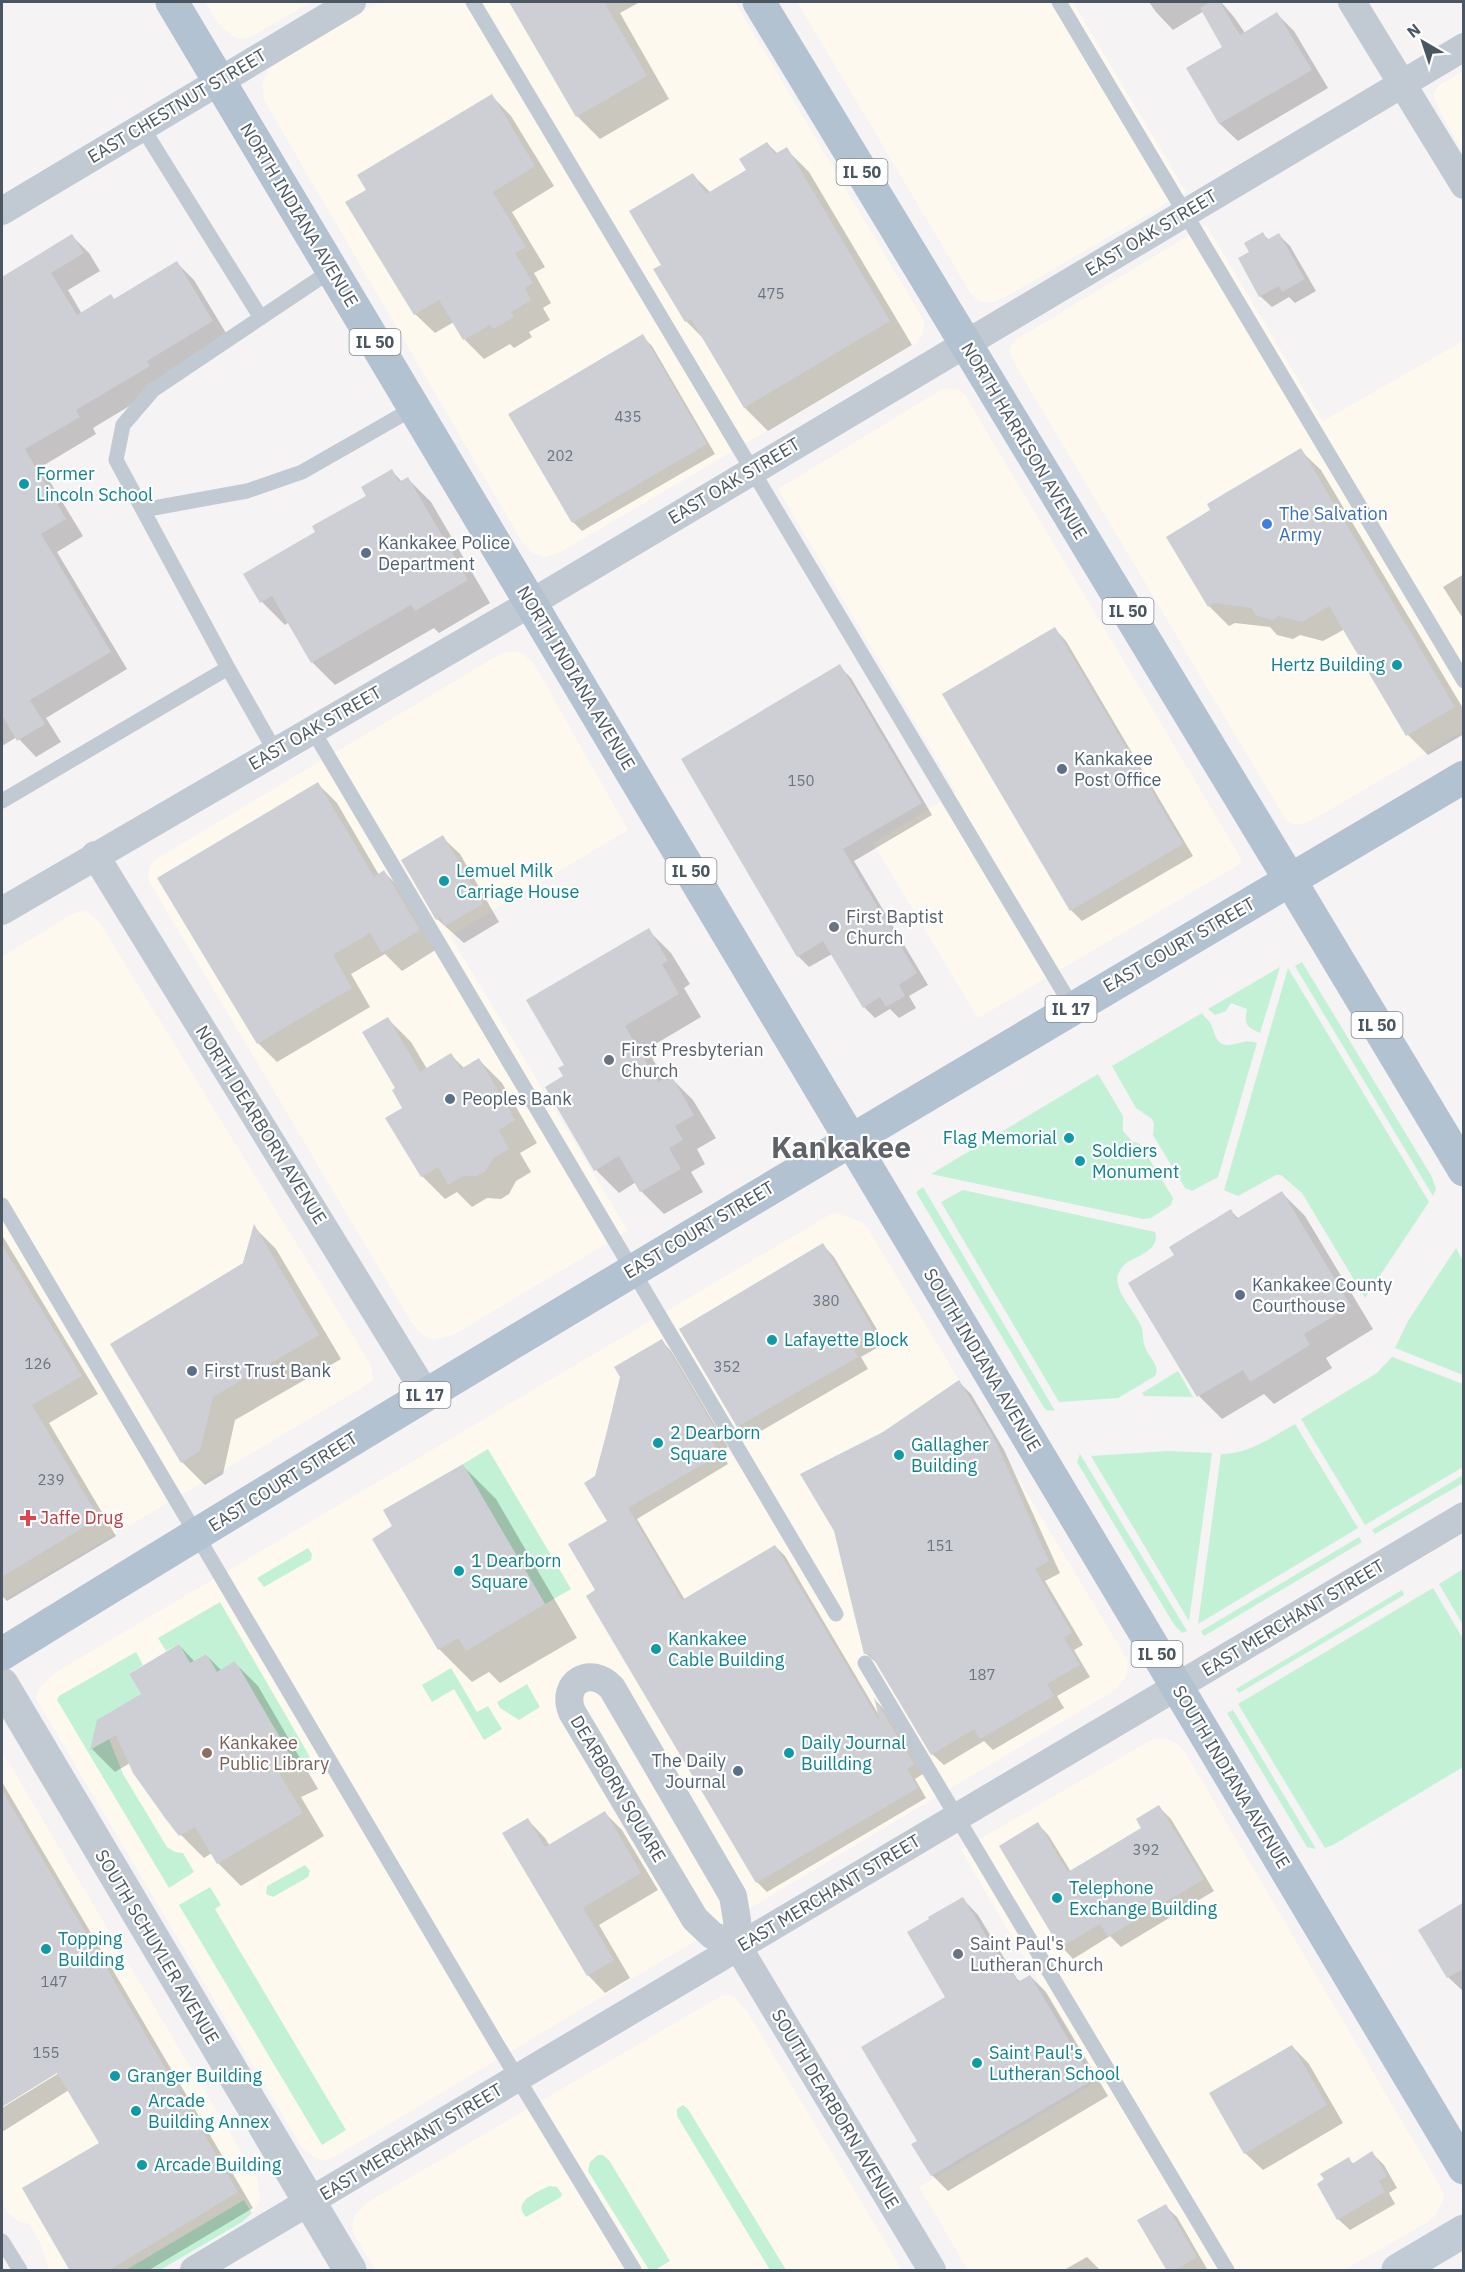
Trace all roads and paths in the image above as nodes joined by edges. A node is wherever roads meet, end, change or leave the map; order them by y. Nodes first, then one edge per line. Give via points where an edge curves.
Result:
1 (172, 2) edge
2 (352, 2) edge
3 (473, 2) edge
4 (759, 2) edge
5 (1059, 2) edge
6 (1352, 2) edge
7 (1464, 48) edge
8 (219, 81) junction
9 (1401, 84) junction
10 (142, 127) junction
11 (1464, 185) edge
12 (2, 211) edge
13 (1185, 213) junction
14 (332, 270) junction
15 (261, 318) junction
16 (965, 343) junction
17 (414, 408) junction
18 (753, 470) junction
19 (143, 510) junction
20 (531, 603) junction
21 (228, 669) junction
22 (1464, 681) edge
23 (312, 729) junction
24 (275, 751) junction
25 (1464, 777) edge
26 (2, 801) edge
27 (95, 855) junction
28 (1290, 880) junction
29 (2, 911) edge
30 (1073, 1008) junction
31 (851, 1139) junction
32 (1464, 1170) edge
33 (2, 1205) edge
34 (633, 1270) junction
35 (426, 1394) junction
36 (1464, 1516) edge
37 (196, 1535) junction
38 (836, 1614) dead end
39 (2, 1654) edge
40 (865, 1663) dead end
41 (2, 1684) edge
42 (1177, 1686) junction
43 (957, 1817) junction
44 (738, 1947) junction
45 (517, 2078) junction
46 (1464, 2168) edge
47 (309, 2202) junction
48 (1464, 2231) edge
49 (2, 2241) edge
50 (20, 2271) edge
51 (194, 2271) edge
52 (350, 2271) edge
53 (634, 2271) edge
54 (932, 2271) edge
55 (1227, 2271) edge
56 (1398, 2271) edge

1 - 8 main road, NORTH INDIANA AVENUE / IL 50
2 - 8 street, EAST CHESTNUT STREET
3 - 18 lane
4 - 16 main road, NORTH HARRISON AVENUE / IL 50
5 - 13 lane
6 - 9 street
7 - 9 street, EAST OAK STREET
8 - 10 street, EAST CHESTNUT STREET
8 - 14 main road, NORTH INDIANA AVENUE / IL 50
9 - 11 street
9 - 13 street, EAST OAK STREET
10 - 12 street, EAST CHESTNUT STREET
10 - 15 lane
13 - 16 street, EAST OAK STREET
13 - 22 lane
14 - 15 lane
14 - 17 main road, NORTH INDIANA AVENUE / IL 50
15 - 19 lane via 153,390 123,425 116,460
16 - 18 street, EAST OAK STREET
16 - 28 main road, NORTH HARRISON AVENUE / IL 50
17 - 19 lane via 302,472 248,491
17 - 20 main road, NORTH INDIANA AVENUE / IL 50
18 - 20 street, EAST OAK STREET
18 - 30 lane
19 - 21 lane
20 - 23 street, EAST OAK STREET
20 - 31 main road, NORTH INDIANA AVENUE / IL 50
21 - 24 lane
21 - 26 lane
23 - 24 street, EAST OAK STREET
23 - 34 lane
24 - 27 street, EAST OAK STREET
25 - 28 main road, EAST COURT STREET / IL 17
27 - 29 street, EAST OAK STREET
27 - 35 street, NORTH DEARBORN AVENUE
28 - 30 main road, EAST COURT STREET / IL 17
28 - 32 main road, IL 50
30 - 31 main road, EAST COURT STREET / IL 17
31 - 34 main road, EAST COURT STREET / IL 17
31 - 42 main road, SOUTH INDIANA AVENUE / IL 50
33 - 37 lane
34 - 35 main road, EAST COURT STREET / IL 17
34 - 38 lane
35 - 37 main road, EAST COURT STREET / IL 17
36 - 42 street, EAST MERCHANT STREET
37 - 39 main road, EAST COURT STREET / IL 17
37 - 45 lane
40 - 43 lane
41 - 47 street, SOUTH SCHUYLER AVENUE
42 - 43 street, EAST MERCHANT STREET
42 - 46 main road, SOUTH INDIANA AVENUE / IL 50
43 - 44 street, EAST MERCHANT STREET
43 - 55 lane
44 - 44 street, DEARBORN SQUARE via 734,1896 612,1688 594,1676 577,1682 568,1694 572,1712 695,1919 712,1935
44 - 45 street, EAST MERCHANT STREET
44 - 54 street, SOUTH DEARBORN AVENUE
45 - 47 street, EAST MERCHANT STREET
45 - 53 lane
47 - 51 street, EAST MERCHANT STREET
47 - 52 street, SOUTH SCHUYLER AVENUE
48 - 56 main road
49 - 50 lane

